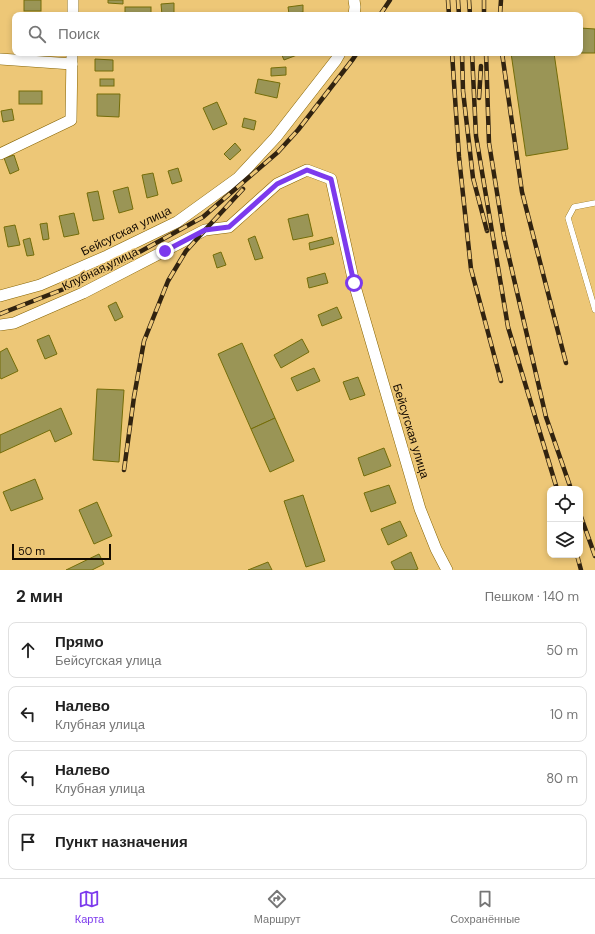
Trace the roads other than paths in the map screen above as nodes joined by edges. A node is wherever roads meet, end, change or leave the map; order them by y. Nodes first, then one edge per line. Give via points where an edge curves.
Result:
1 (73, 0) edge
2 (354, 0) edge
3 (73, 12) edge
4 (354, 12) edge
5 (338, 56) edge
6 (0, 59) edge
7 (72, 59) edge
8 (0, 154) edge
9 (331, 179) joint
10 (595, 203) edge
11 (0, 296) edge
12 (595, 310) edge
13 (0, 325) edge
14 (447, 570) edge

1 - 3 street
2 - 4 street
5 - 11 street, Бейсугская улица via 276,137 238,178 177,222 40,285
6 - 7 street
7 - 8 street via 71,120
9 - 13 street, Клубная улица via 307,170 277,184 229,227 205,230 83,293 14,323
9 - 14 street, Бейсугская улица via 354,283 420,509
10 - 12 lane via 574,207 568,218

